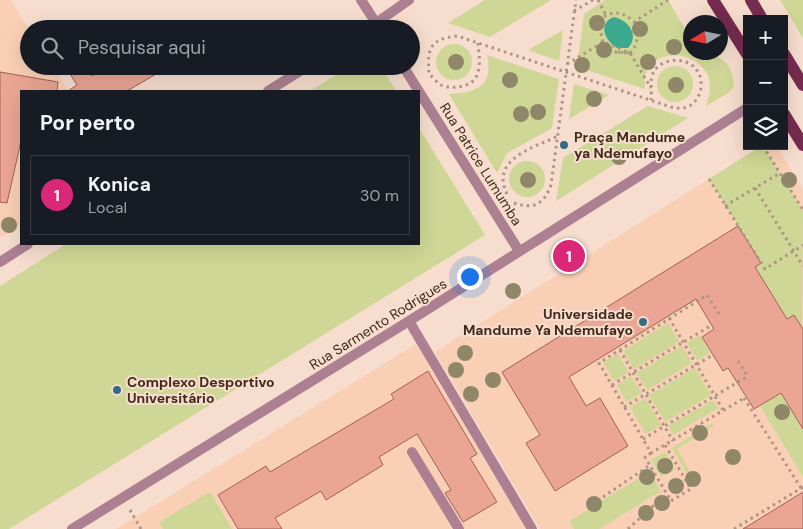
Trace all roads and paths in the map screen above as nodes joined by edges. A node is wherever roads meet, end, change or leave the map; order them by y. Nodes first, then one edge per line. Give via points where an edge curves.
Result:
1 (362, 0) edge
2 (409, 0) edge
3 (576, 0) edge
4 (593, 0) edge
5 (598, 0) edge
6 (668, 0) edge
7 (713, 0) edge
8 (751, 0) edge
9 (574, 11) junction
10 (606, 15) junction
11 (760, 15) edge
12 (374, 20) edge
13 (385, 20) edge
14 (634, 22) junction
15 (603, 42) junction
16 (478, 43) junction
17 (743, 48) edge
18 (630, 53) junction
19 (788, 60) edge
20 (567, 64) junction
21 (566, 72) junction
22 (294, 75) edge
23 (409, 75) edge
24 (803, 85) edge
25 (652, 88) junction
26 (270, 90) edge
27 (418, 90) edge
28 (420, 93) edge
29 (651, 100) junction
30 (743, 111) edge
31 (788, 120) edge
32 (558, 136) junction
33 (803, 144) edge
34 (766, 150) edge
35 (780, 173) junction
36 (709, 179) dead end
37 (755, 188) junction
38 (506, 194) dead end
39 (514, 202) dead end
40 (726, 206) junction
41 (803, 210) edge
42 (26, 245) edge
43 (803, 245) edge
44 (519, 251) junction
45 (794, 251) junction
46 (0, 262) edge
47 (803, 266) edge
48 (719, 314) dead end
49 (669, 318) junction
50 (409, 321) junction
51 (712, 325) dead end
52 (683, 342) junction
53 (620, 350) junction
54 (713, 355) dead end
55 (738, 361) dead end
56 (696, 364) junction
57 (633, 372) junction
58 (612, 385) junction
59 (645, 394) junction
60 (715, 396) junction
61 (624, 407) junction
62 (723, 410) junction
63 (664, 426) junction
64 (643, 439) junction
65 (672, 440) junction
66 (666, 445) junction
67 (412, 452) dead end
68 (652, 453) junction
69 (650, 465) junction
70 (802, 487) edge
71 (666, 494) junction
72 (124, 497) junction
73 (603, 497) dead end
74 (72, 529) edge
75 (141, 529) edge
76 (459, 529) edge
77 (532, 529) edge
78 (628, 529) edge
79 (734, 529) edge

1 - 12 street
2 - 13 street
3 - 9 path
4 - 9 path
5 - 10 path
6 - 14 path
7 - 17 main road
8 - 11 main road
9 - 20 path
10 - 14 path via 620,13
10 - 15 path via 600,26
14 - 18 path via 638,40
15 - 18 path
15 - 20 path
16 - 16 path via 480,64 477,78 467,85 454,88 441,85 429,74 428,57 433,44 458,36
16 - 21 path
18 - 25 path
19 - 24 main road
20 - 21 path
21 - 29 path
21 - 32 path
22 - 26 street
23 - 27 street, Rua Patrice Lumumba
25 - 29 path
25 - 29 path via 652,76 658,66 670,60 692,65 699,74 699,96 692,104 682,109
28 - 44 street, Rua Patrice Lumumba
30 - 44 street, Rua Sarmento Rodrigues
31 - 33 main road
32 - 38 path via 509,161 503,173 502,185
32 - 39 path via 547,196 531,205 522,206
34 - 35 path
35 - 37 path
35 - 41 path
36 - 40 path
37 - 40 path
37 - 45 path
40 - 45 path via 765,269
42 - 46 street
43 - 45 path
44 - 50 street, Rua Sarmento Rodrigues
45 - 47 path
48 - 49 path via 707,295
49 - 52 path
49 - 53 path
50 - 72 street, Rua Sarmento Rodrigues
50 - 77 street
51 - 52 path
52 - 56 path
52 - 57 path
53 - 57 path
53 - 58 path via 599,362
54 - 56 path
55 - 60 path via 748,377
56 - 59 path
56 - 60 path
57 - 58 path
57 - 59 path
58 - 61 path
59 - 61 path
59 - 63 path
60 - 62 path
60 - 63 path
61 - 64 path
62 - 65 path
62 - 70 path via 745,397
63 - 64 path
63 - 65 path
64 - 68 path
65 - 66 path
66 - 68 path
66 - 71 path via 691,489 671,501
67 - 76 street
68 - 69 path via 645,457
69 - 71 path
69 - 73 path
70 - 79 path
71 - 78 path
72 - 74 street, Rua Sarmento Rodrigues
72 - 75 path

